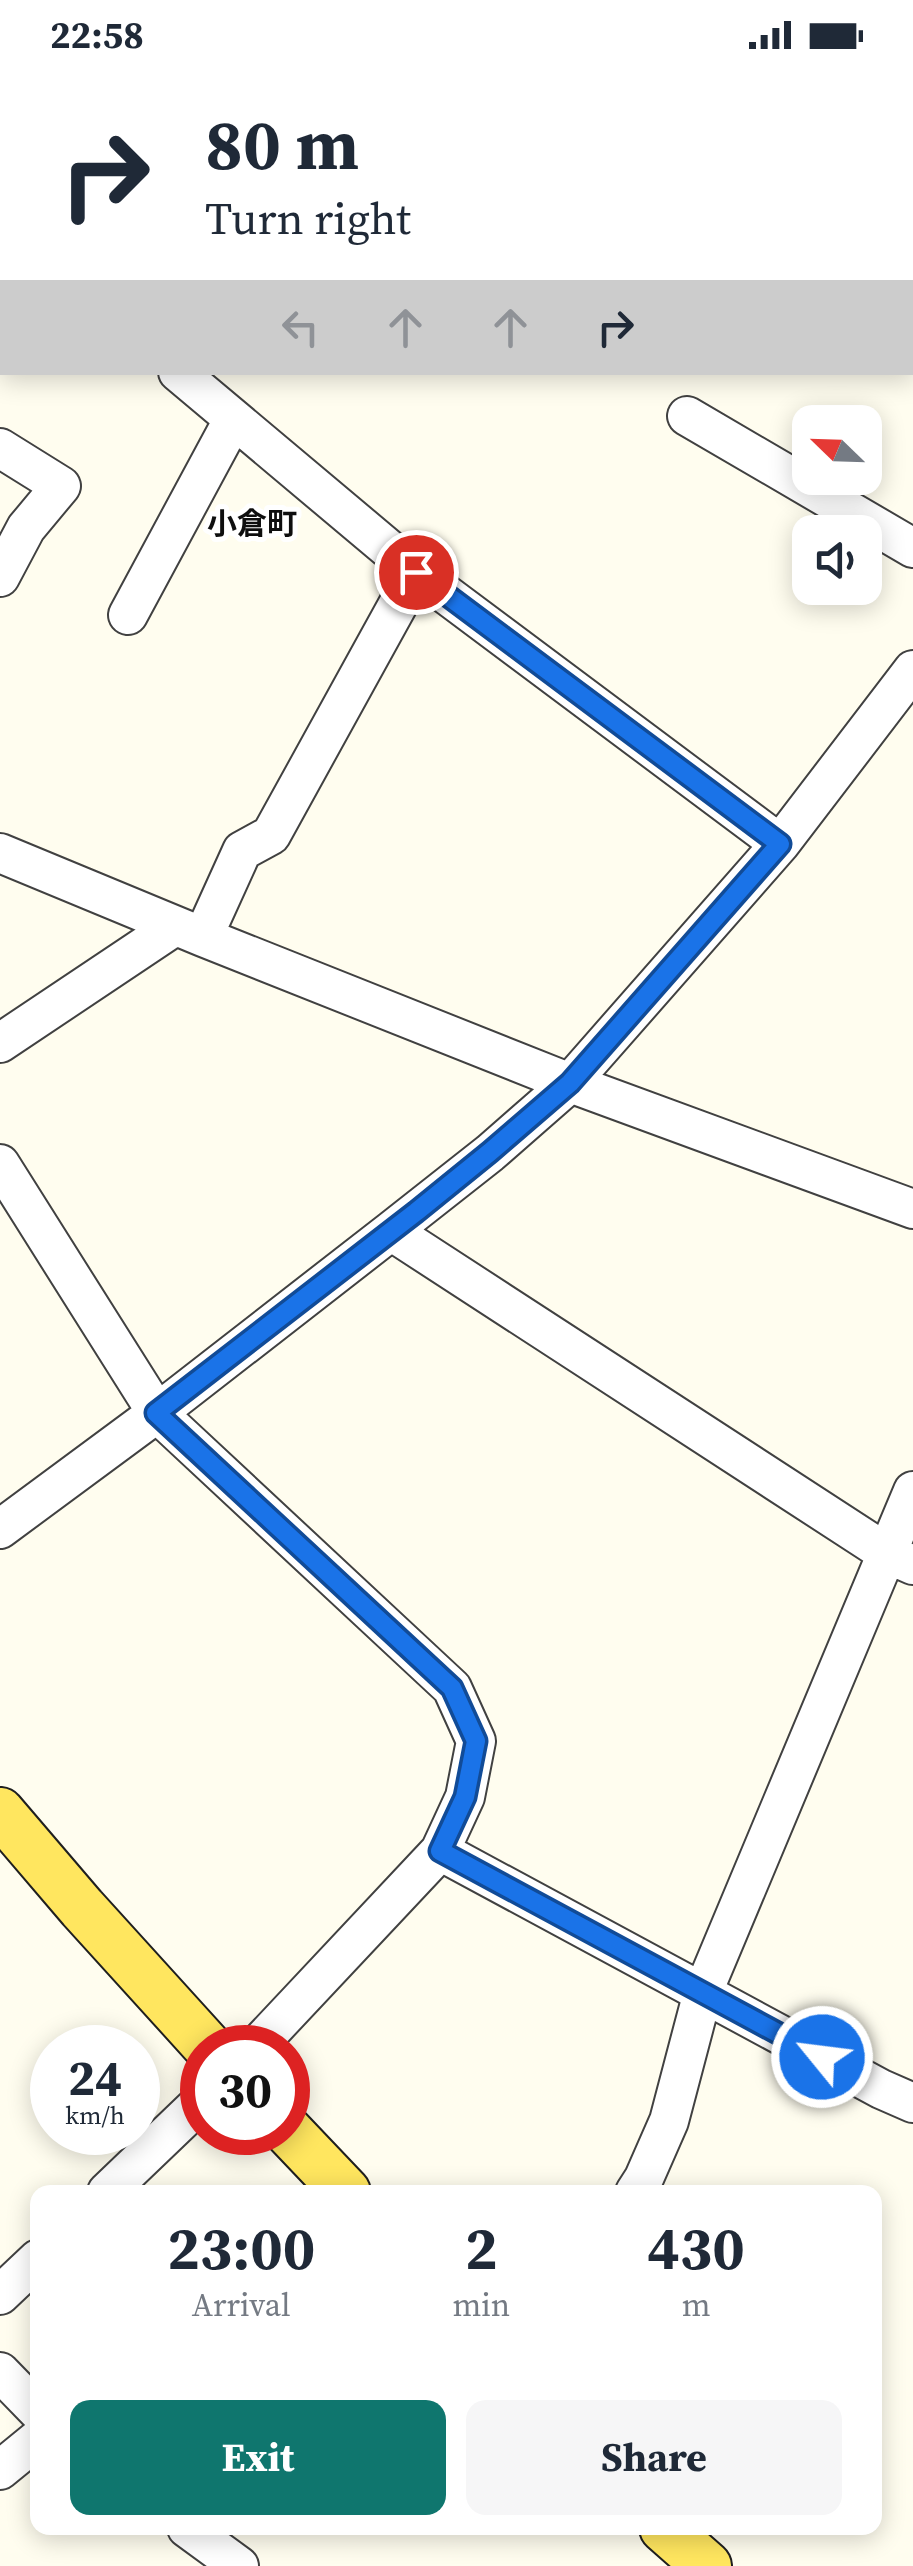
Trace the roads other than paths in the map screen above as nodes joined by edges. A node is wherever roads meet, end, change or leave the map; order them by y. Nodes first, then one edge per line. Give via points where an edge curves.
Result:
1 (181, 375) edge
2 (687, 416) dead end
3 (233, 420) junction
4 (0, 448) edge
5 (913, 548) edge
6 (416, 572) junction
7 (0, 577) edge
8 (128, 615) dead end
9 (913, 670) edge
10 (780, 844) junction
11 (0, 853) edge
12 (189, 932) junction
13 (0, 1043) edge
14 (570, 1083) junction
15 (0, 1164) edge
16 (913, 1209) edge
17 (391, 1231) junction
18 (156, 1413) junction
19 (913, 1490) edge
20 (0, 1530) edge
21 (900, 1560) edge
22 (0, 1812) edge
23 (440, 1851) junction
24 (704, 1992) junction
25 (188, 2025) edge
26 (277, 2025) edge
27 (913, 2103) edge
28 (180, 2121) edge
29 (306, 2155) edge
30 (114, 2185) edge
31 (328, 2185) edge
32 (640, 2185) edge
33 (30, 2267) edge
34 (0, 2295) edge
35 (0, 2372) edge
36 (30, 2403) edge
37 (30, 2446) edge
38 (0, 2470) edge
39 (196, 2535) edge
40 (672, 2535) edge
41 (238, 2566) edge
42 (706, 2566) edge

1 - 3 street
2 - 5 street
3 - 6 street
3 - 8 street
4 - 7 street via 61,486 26,528
6 - 10 street
6 - 12 street via 271,835 242,851
9 - 10 street
10 - 14 street
11 - 12 street
12 - 13 street
12 - 14 street
14 - 16 street
14 - 17 street
15 - 18 street
17 - 18 street
17 - 21 street
18 - 20 street
18 - 23 street via 452,1688 476,1741 465,1797
19 - 21 street
21 - 24 street
22 - 25 main road
23 - 24 street
23 - 26 street
24 - 27 street
24 - 32 street via 669,2121
28 - 30 street
29 - 31 main road
33 - 34 street
35 - 36 street
37 - 38 street
39 - 41 street
40 - 42 main road

